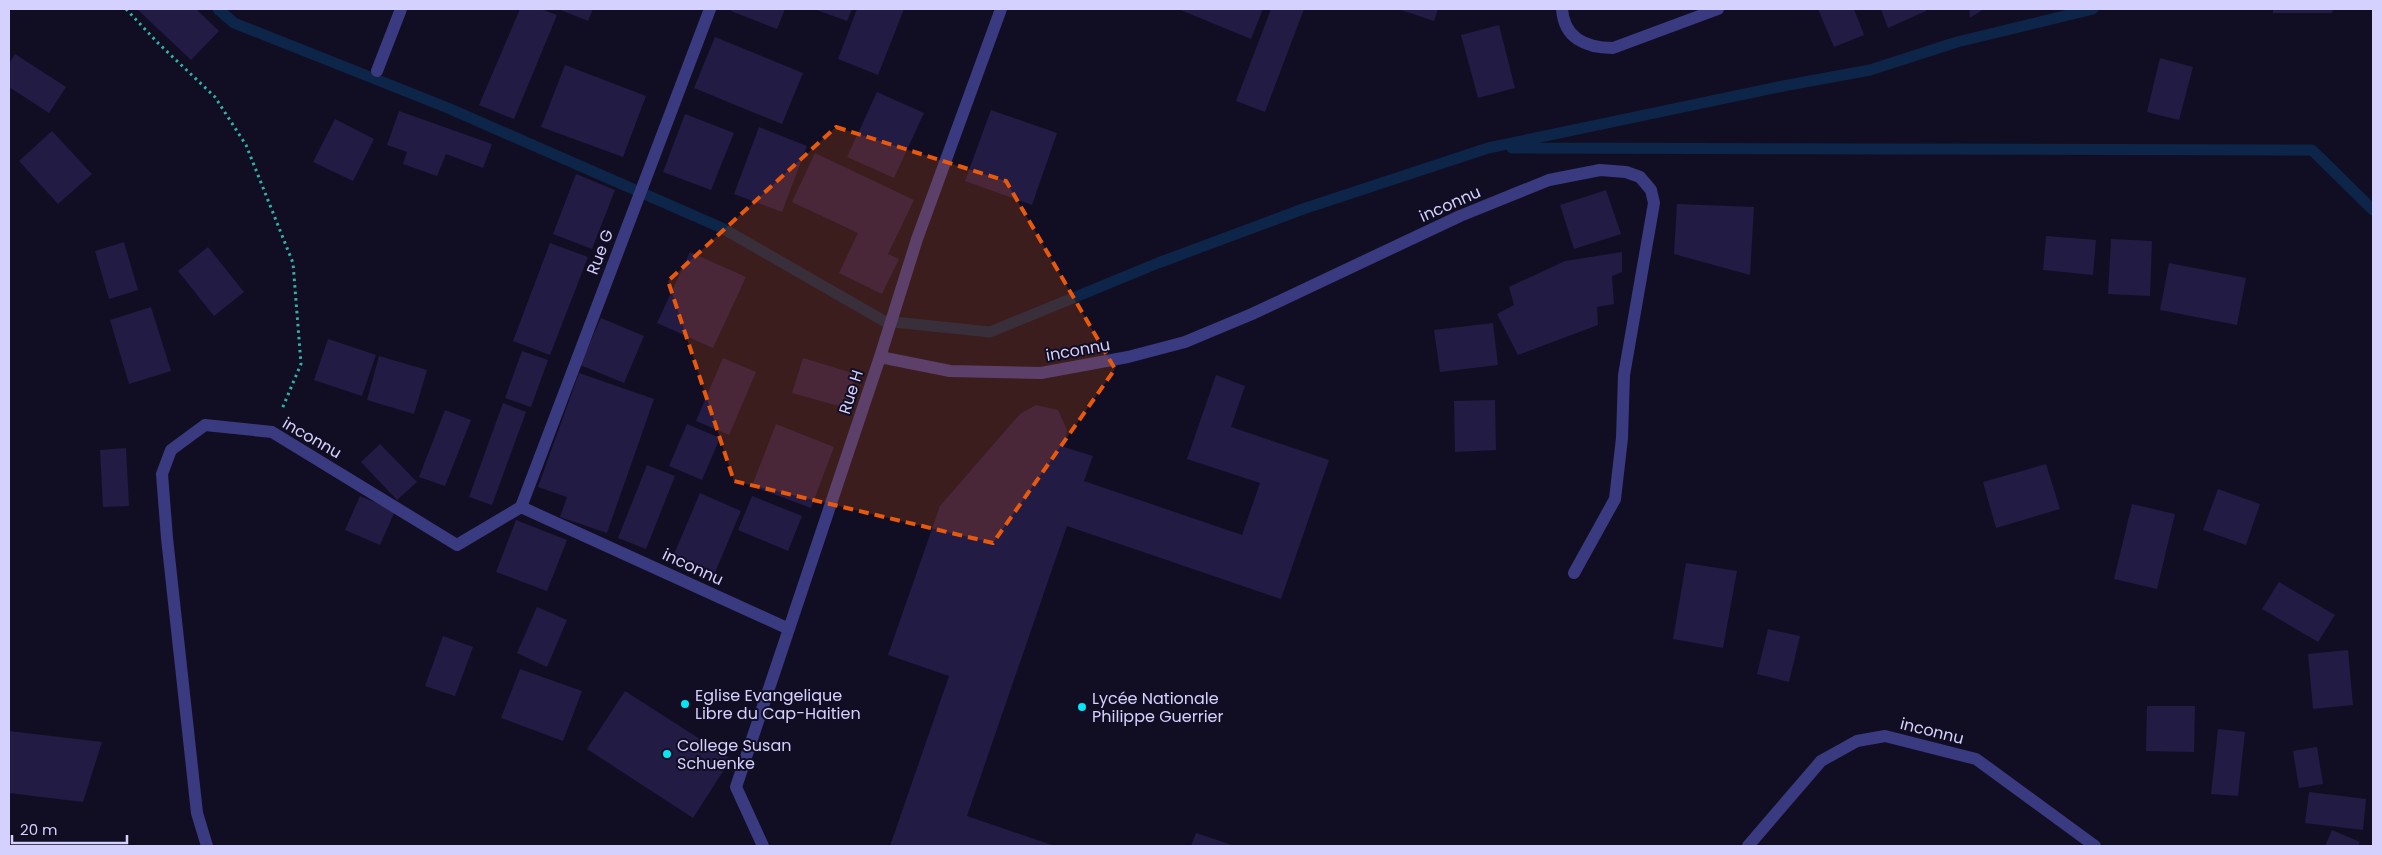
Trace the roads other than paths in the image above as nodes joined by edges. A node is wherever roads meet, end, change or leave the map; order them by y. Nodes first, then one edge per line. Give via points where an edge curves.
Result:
1 (401, 9) edge
2 (710, 9) edge
3 (1001, 9) edge
4 (1562, 9) edge
5 (1718, 9) edge
6 (377, 71) dead end
7 (880, 357) junction
8 (521, 507) junction
9 (1574, 573) dead end
10 (789, 629) junction
11 (207, 846) edge
12 (763, 846) edge
13 (1748, 846) edge
14 (2095, 846) edge

1 - 6 street
2 - 8 street, Rue G
3 - 7 street, Rue H via 917,239
4 - 5 street via 1563,23 1572,37 1601,48 1613,48
7 - 9 street, inconnu via 950,371 1041,373 1128,357 1185,342 1252,314 1460,216 1549,180 1600,170 1626,172 1640,177 1651,190 1654,203 1624,376 1622,438 1615,499
7 - 10 street, Rue H
8 - 10 street, inconnu
8 - 11 street, inconnu via 457,545 272,432 205,425 171,450 162,474 167,538 197,812
10 - 12 street, Rue H via 736,786
13 - 14 street, inconnu via 1820,761 1857,741 1885,736 1976,759

